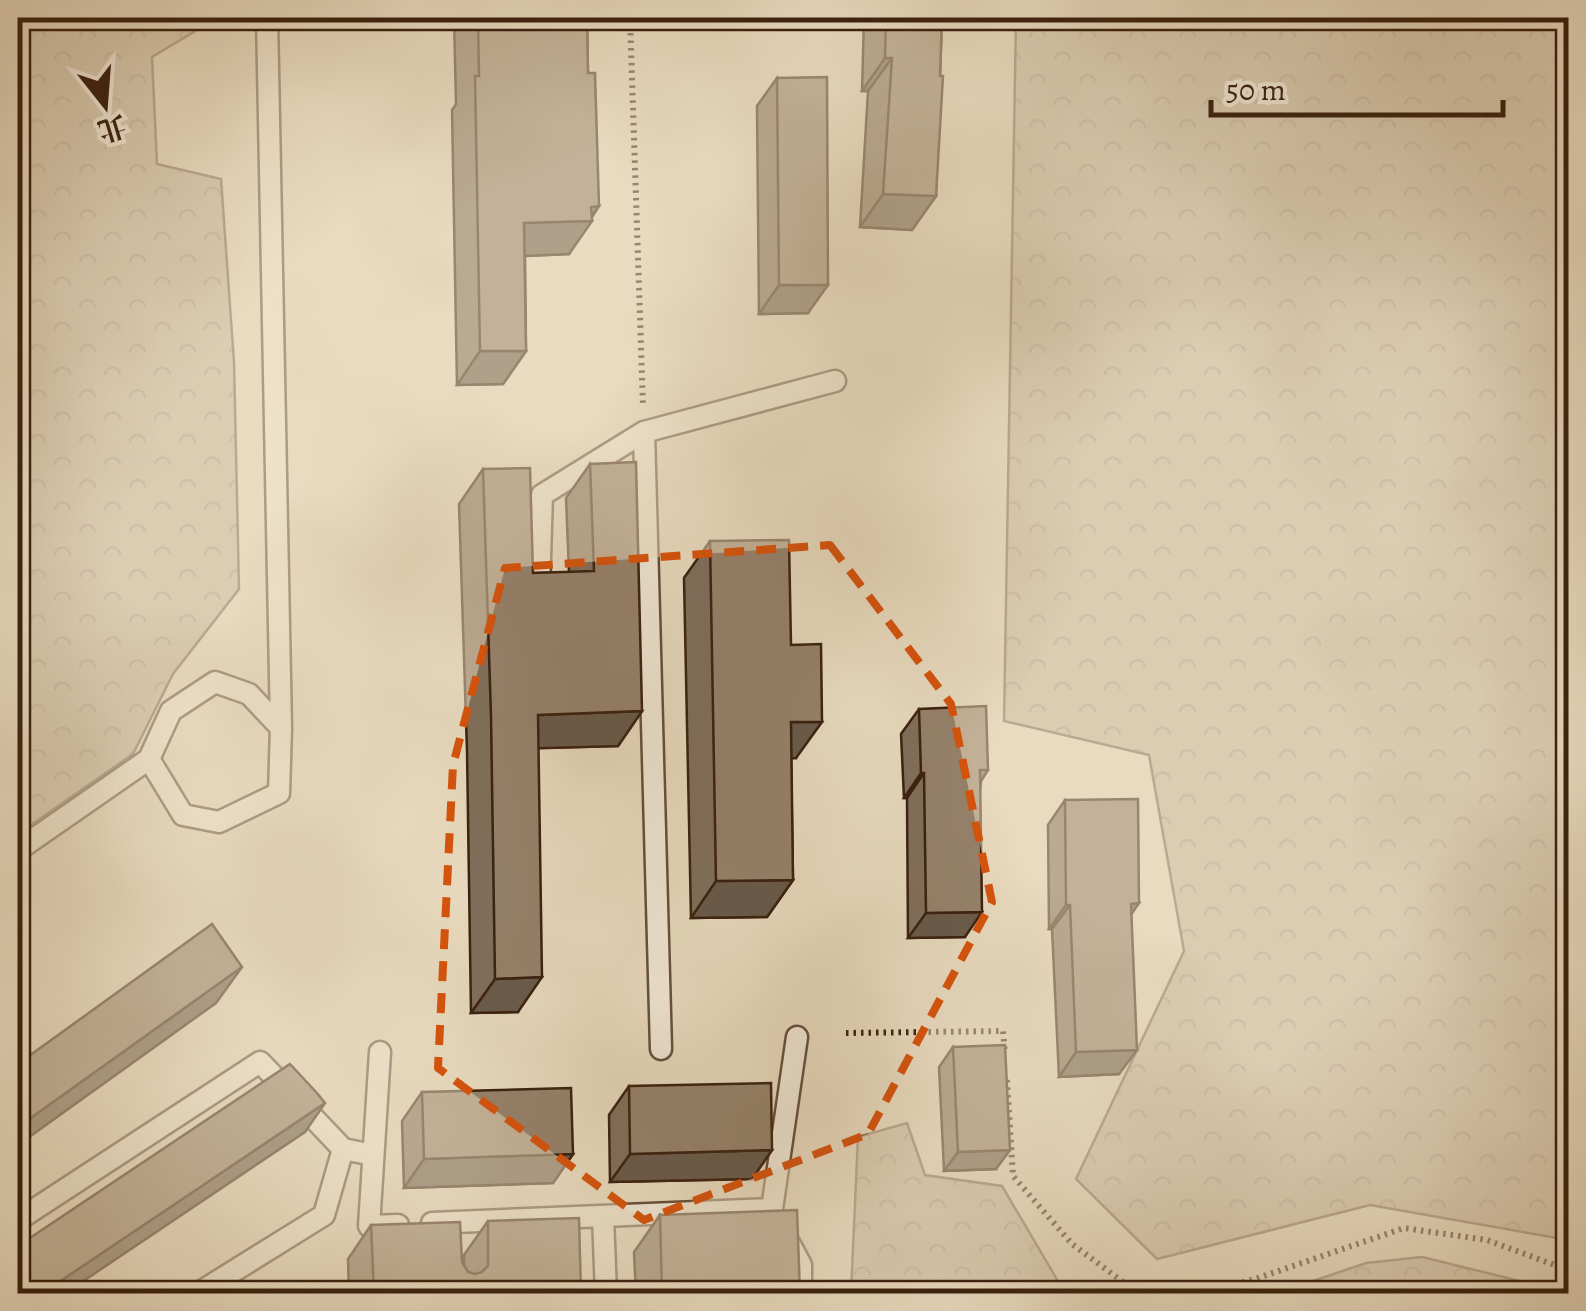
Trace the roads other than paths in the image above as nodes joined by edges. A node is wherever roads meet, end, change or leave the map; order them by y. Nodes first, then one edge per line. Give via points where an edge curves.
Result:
1 (267, 18) edge
2 (835, 380) dead end
3 (644, 432) junction
4 (539, 590) edge
5 (281, 728) junction
6 (149, 759) junction
7 (18, 850) edge
8 (797, 1037) dead end
9 (660, 1048) dead end
10 (380, 1052) dead end
11 (343, 1149) junction
12 (374, 1155) junction
13 (772, 1209) junction
14 (602, 1216) junction
15 (18, 1220) edge
16 (197, 1294) edge
17 (606, 1294) edge
18 (802, 1294) edge

1 - 5 lane
2 - 3 lane
3 - 4 lane via 542,495
3 - 9 lane
5 - 6 lane via 249,694 215,682 171,711
5 - 6 lane via 279,793 219,822 183,815
6 - 7 lane
8 - 13 lane
10 - 12 lane
11 - 12 lane
11 - 15 lane via 260,1062
11 - 16 lane via 324,1215
12 - 14 lane via 369,1226 450,1232
13 - 14 lane
13 - 18 lane via 801,1265
14 - 17 lane

